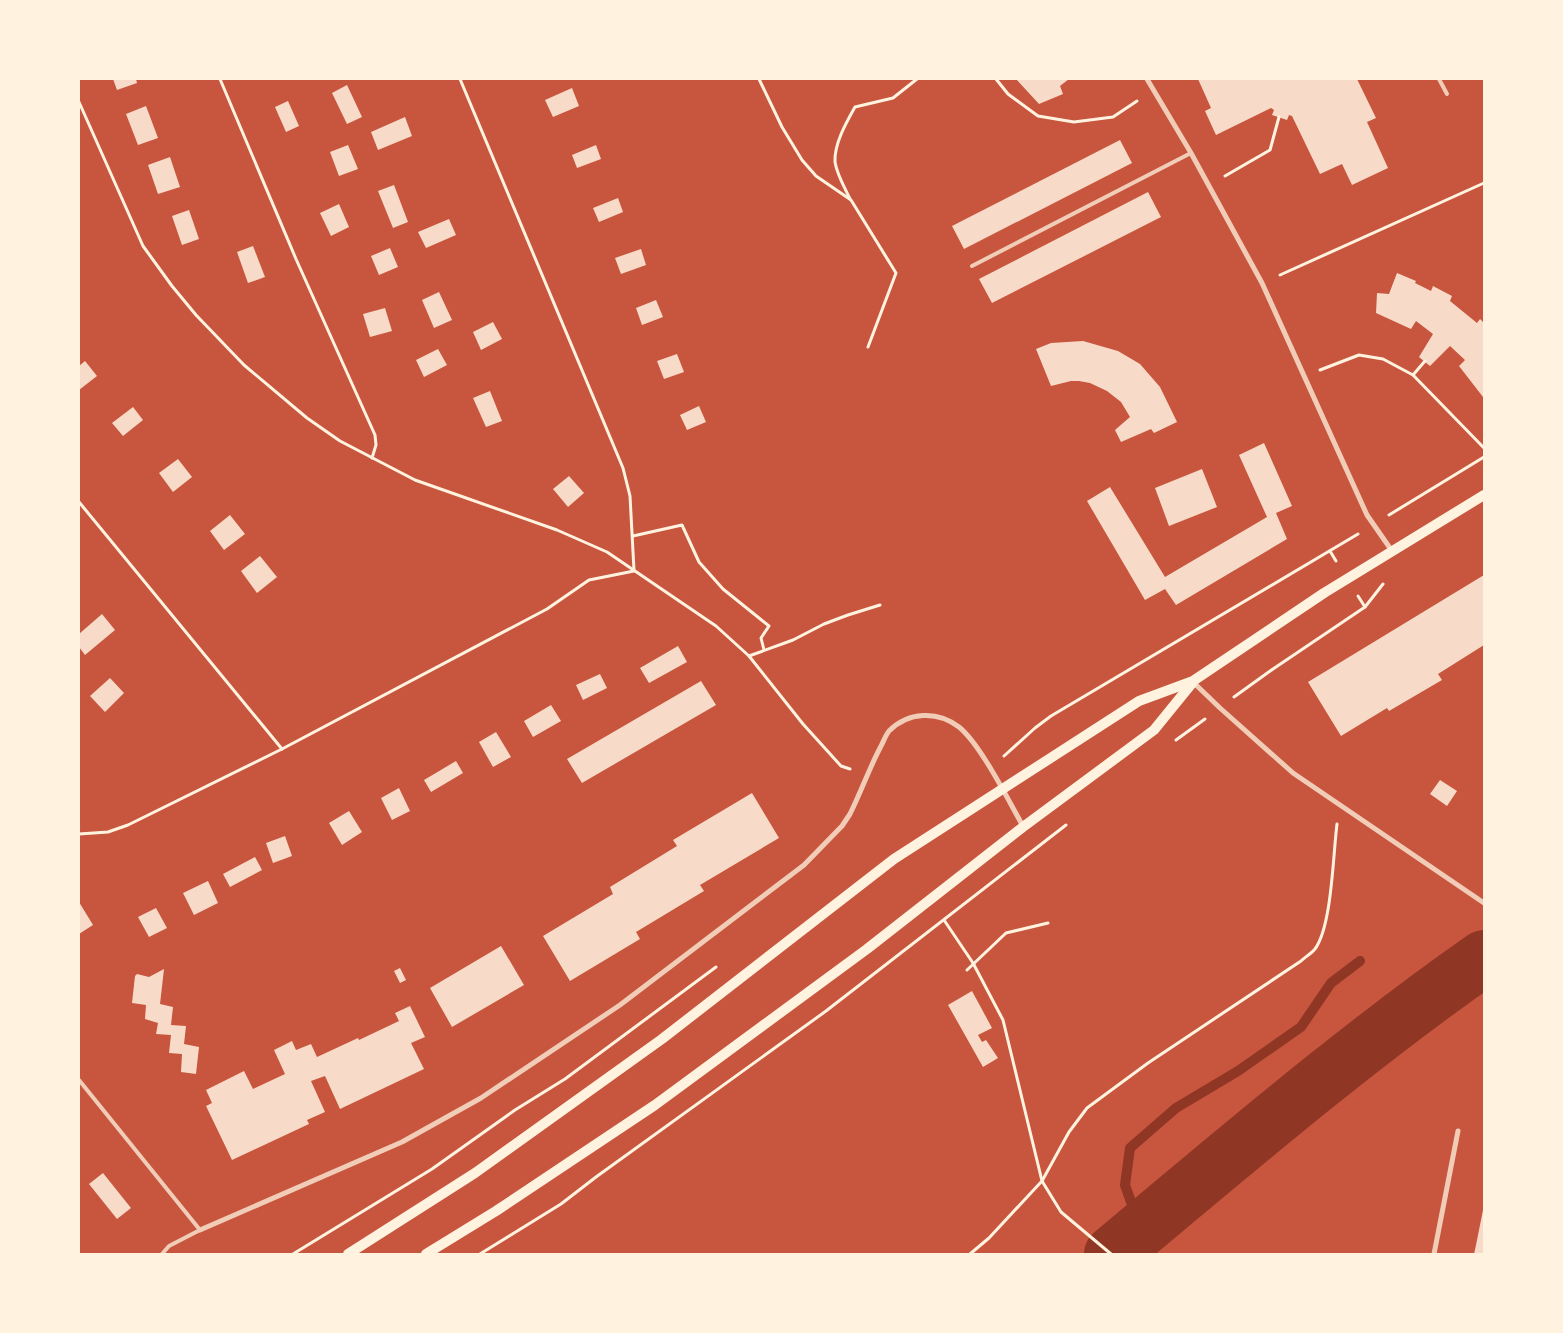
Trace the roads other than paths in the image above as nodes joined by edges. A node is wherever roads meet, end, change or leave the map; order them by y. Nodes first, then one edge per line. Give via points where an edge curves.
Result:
1 (1147, 79) edge
2 (1439, 79) edge
3 (1447, 94) dead end
4 (1191, 153) junction
5 (972, 266) dead end
6 (1484, 495) edge
7 (1392, 551) junction
8 (1193, 681) junction
9 (1002, 791) junction
10 (1023, 827) junction
11 (1484, 904) edge
12 (79, 1080) edge
13 (1458, 1131) dead end
14 (200, 1230) junction
15 (162, 1254) edge
16 (348, 1254) edge
17 (426, 1254) edge
18 (1434, 1254) edge

1 - 4 street
2 - 3 lane
4 - 5 lane
4 - 7 street via 1262,283 1368,515
6 - 7 main road
7 - 8 main road
8 - 9 main road via 1139,701
8 - 10 main road via 1154,730
8 - 11 street via 1293,773
9 - 10 street
9 - 14 street via 959,727 934,716 916,715 901,722 888,732 842,826 804,865 620,1005 482,1098 402,1142
9 - 16 main road via 894,859 662,1039 560,1113 475,1173
10 - 17 main road via 867,949 656,1105
12 - 14 lane
13 - 18 street
14 - 15 lane via 169,1246

